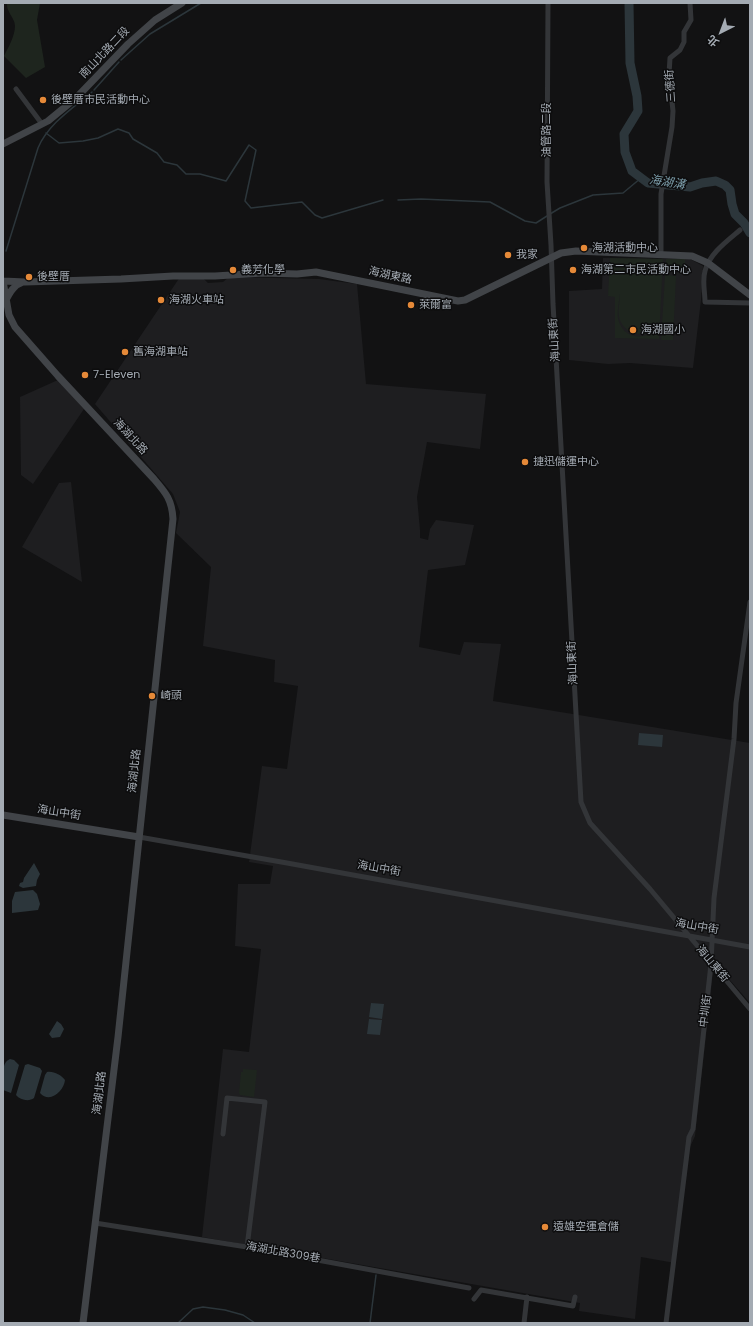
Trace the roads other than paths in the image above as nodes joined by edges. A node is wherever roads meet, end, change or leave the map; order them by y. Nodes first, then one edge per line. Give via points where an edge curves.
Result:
1 (182, 3) edge
2 (548, 3) edge
3 (690, 3) edge
4 (16, 89) dead end
5 (42, 124) junction
6 (3, 144) edge
7 (740, 230) dead end
8 (661, 255) junction
9 (551, 257) junction
10 (708, 263) junction
11 (3, 281) edge
12 (25, 282) junction
13 (750, 295) edge
14 (6, 300) junction
15 (750, 303) edge
16 (750, 602) edge
17 (3, 815) edge
18 (139, 837) junction
19 (689, 937) junction
20 (713, 941) junction
21 (750, 947) edge
22 (711, 964) junction
23 (750, 1009) edge
24 (223, 1134) dead end
25 (95, 1224) junction
26 (247, 1247) junction
27 (469, 1288) dead end
28 (527, 1297) junction
29 (575, 1297) dead end
30 (474, 1299) dead end
31 (83, 1323) edge
32 (524, 1323) edge
33 (666, 1323) edge

1 - 5 street, 南山北路二段 via 155,20 116,55 76,98
2 - 9 street, 油管路二段 via 547,174
3 - 8 street, 三德街 via 691,20 684,32 684,42 680,50 670,58 672,122 661,194
4 - 5 street
5 - 6 street, 南山北路二段
7 - 10 street
8 - 9 street, 海湖東路 via 569,251
8 - 10 street, 海湖東路 via 692,256
9 - 12 street, 海湖東路 via 458,301 316,272
9 - 19 street, 海山東街 via 581,802 590,822
10 - 13 street, 海湖東路
10 - 15 street via 705,272 705,302
11 - 12 street, 海湖東路
11 - 14 street, 海湖北路
12 - 14 street via 14,288
14 - 18 street, 海湖北路 via 15,328 154,479 168,496 172,508 173,519
16 - 20 street, 中圳街 via 714,898
17 - 18 street, 海山中街
18 - 19 street, 海山中街
18 - 25 street, 海湖北路
19 - 20 street, 海山中街
19 - 22 street, 海山東街
20 - 21 street, 海山中街
20 - 22 street, 中圳街
22 - 23 street, 海山東街
22 - 33 street, 中圳街 via 693,1129 688,1137
24 - 26 street via 226,1098 265,1102
25 - 26 street, 海湖北路309巷
25 - 31 street, 海湖北路
26 - 27 street, 海湖北路309巷
28 - 29 street via 573,1306
28 - 30 street via 481,1290
28 - 32 street

